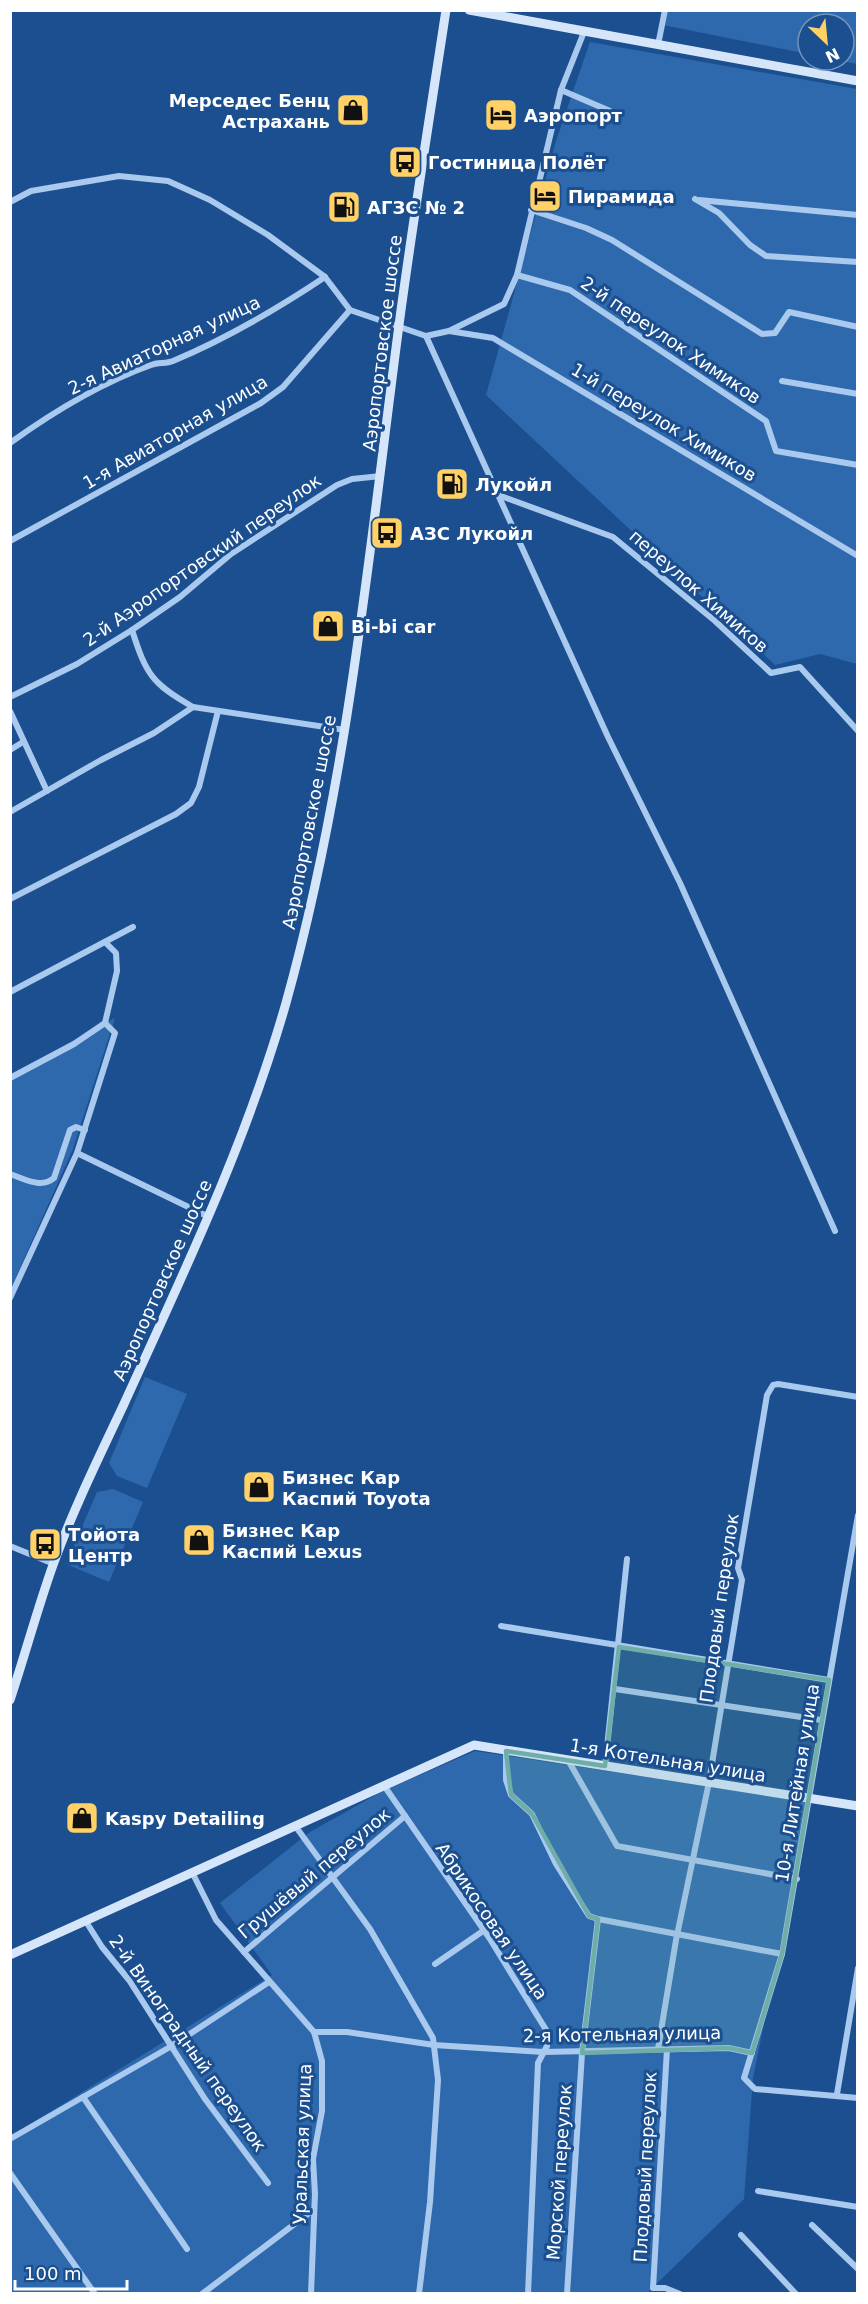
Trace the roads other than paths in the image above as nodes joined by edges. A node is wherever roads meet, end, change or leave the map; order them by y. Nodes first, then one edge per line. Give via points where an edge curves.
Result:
1 (446, 10) edge
2 (469, 10) edge
3 (664, 10) edge
4 (584, 32) junction
5 (658, 45) junction
6 (858, 81) edge
7 (561, 90) junction
8 (610, 111) dead end
9 (10, 202) edge
10 (531, 210) junction
11 (858, 215) edge
12 (858, 262) edge
13 (517, 275) junction
14 (325, 277) junction
15 (350, 310) junction
16 (399, 325) junction
17 (858, 327) edge
18 (449, 331) junction
19 (426, 336) junction
20 (782, 381) dead end
21 (858, 394) edge
22 (10, 442) edge
23 (858, 465) edge
24 (381, 476) junction
25 (498, 495) junction
26 (10, 541) edge
27 (858, 556) edge
28 (132, 630) junction
29 (10, 696) edge
30 (193, 707) junction
31 (10, 711) edge
32 (218, 711) junction
33 (345, 730) junction
34 (858, 731) edge
35 (23, 742) junction
36 (10, 750) edge
37 (47, 791) junction
38 (10, 812) edge
39 (10, 899) edge
40 (133, 927) dead end
41 (105, 942) junction
42 (10, 992) edge
43 (105, 1023) junction
44 (10, 1078) edge
45 (85, 1130) junction
46 (77, 1153) junction
47 (10, 1174) edge
48 (209, 1217) junction
49 (835, 1231) dead end
50 (10, 1298) edge
51 (858, 1397) edge
52 (858, 1515) edge
53 (10, 1546) edge
54 (627, 1559) dead end
55 (54, 1564) junction
56 (501, 1626) dead end
57 (619, 1647) junction
58 (727, 1664) junction
59 (829, 1680) junction
60 (615, 1689) junction
61 (10, 1700) edge
62 (720, 1704) junction
63 (821, 1720) junction
64 (506, 1750) junction
65 (568, 1761) junction
66 (605, 1766) junction
67 (709, 1782) junction
68 (385, 1786) junction
69 (807, 1798) junction
70 (858, 1806) edge
71 (405, 1816) junction
72 (296, 1827) junction
73 (693, 1860) junction
74 (193, 1874) junction
75 (333, 1876) junction
76 (797, 1880) junction
77 (598, 1919) junction
78 (85, 1920) junction
79 (483, 1931) junction
80 (677, 1934) junction
81 (244, 1953) junction
82 (782, 1954) junction
83 (10, 1955) edge
84 (435, 1964) dead end
85 (858, 1968) edge
86 (269, 1982) junction
87 (849, 2019) junction
88 (858, 2021) edge
89 (314, 2032) junction
90 (434, 2044) junction
91 (170, 2047) junction
92 (658, 2049) junction
93 (667, 2049) junction
94 (543, 2052) junction
95 (582, 2053) junction
96 (752, 2053) junction
97 (837, 2094) junction
98 (83, 2097) junction
99 (858, 2098) edge
100 (10, 2139) edge
101 (10, 2173) edge
102 (268, 2183) dead end
103 (758, 2191) dead end
104 (858, 2207) edge
105 (313, 2210) junction
106 (812, 2225) dead end
107 (741, 2235) dead end
108 (187, 2249) dead end
109 (858, 2269) edge
110 (95, 2294) edge
111 (202, 2294) edge
112 (311, 2294) edge
113 (419, 2294) edge
114 (528, 2294) edge
115 (567, 2294) edge
116 (680, 2294) edge
117 (796, 2294) edge

1 - 16 main road, Аэропортовское шоссе
2 - 4 main road
3 - 5 street
4 - 5 main road
4 - 7 street
5 - 6 main road
7 - 8 street
7 - 10 street
9 - 14 street via 31,191 119,176 168,181 210,200 268,235
10 - 13 street
10 - 17 street via 612,240 762,334 775,333 789,312
11 - 12 street via 695,199 720,213 766,256
13 - 18 street via 504,304
13 - 23 street, 2-й переулок Химиков via 570,290 766,422 776,450
14 - 15 street
14 - 22 street, 2-я Авиаторная улица via 273,311 170,363 154,363 136,371 78,400
15 - 16 street
15 - 26 street, 1-я Авиаторная улица via 282,387 261,403
16 - 19 street
16 - 24 main road, Аэропортовское шоссе
18 - 19 street
18 - 27 street, 1-й переулок Химиков via 493,338
19 - 25 street
20 - 21 street
24 - 28 street, 2-й Аэропортовский переулок via 337,485 231,554 180,597
24 - 33 main road, Аэропортовское шоссе
25 - 34 street, переулок Химиков via 613,537 715,621 771,674 800,667
25 - 49 street via 680,884
28 - 29 street, 2-й Аэропортовский переулок via 77,664
28 - 30 street via 144,667 164,691
30 - 32 street
30 - 37 street via 154,733
31 - 35 street
32 - 33 street
32 - 39 street via 199,787 191,803
33 - 48 main road, Аэропортовское шоссе via 316,888 285,1007 247,1124
35 - 36 street
35 - 37 street
37 - 38 street
40 - 41 street
41 - 42 street
41 - 43 street via 116,953 117,971
43 - 44 street
43 - 45 street via 115,1033
45 - 46 street
45 - 47 street via 70,1130 54,1178 48,1183
46 - 48 street
46 - 50 street
48 - 55 main road, Аэропортовское шоссе
51 - 58 street, Плодовый переулок via 773,1385 767,1395 738,1568 742,1580
52 - 59 street, 10-я Литейная улица
53 - 55 street
54 - 57 street
55 - 61 main road, Аэропортовское шоссе
56 - 57 street
57 - 58 street
57 - 60 street
58 - 59 street
58 - 62 street, Плодовый переулок
59 - 63 street, 10-я Литейная улица
60 - 62 street
60 - 66 street
62 - 63 street
62 - 67 street, Плодовый переулок
63 - 69 street, 10-я Литейная улица
64 - 65 main road, 1-я Котельная улица
64 - 68 main road, 1-я Котельная улица via 474,1745
64 - 77 street via 506,1780 511,1795 532,1814 556,1864 589,1916
65 - 66 main road, 1-я Котельная улица
65 - 73 street via 617,1846
66 - 67 main road, 1-я Котельная улица
67 - 69 main road, 1-я Котельная улица
67 - 73 street, Плодовый переулок
68 - 71 street, Абрикосовая улица
68 - 72 main road
69 - 70 main road, 1-я Котельная улица
69 - 76 street, 10-я Литейная улица
71 - 75 street, Грушёвый переулок
71 - 79 street, Абрикосовая улица
72 - 74 main road
72 - 75 street
73 - 76 street
73 - 80 street, Плодовый переулок
74 - 78 main road
74 - 81 street via 216,1920
75 - 81 street, Грушёвый переулок
75 - 90 street via 417,2007
76 - 82 street, 10-я Литейная улица
77 - 80 street
77 - 95 street, Морской переулок
78 - 83 main road
78 - 91 street, 2-й Виноградный переулок via 129,1980
79 - 84 street
79 - 94 street, Абрикосовая улица via 548,2033
80 - 82 street
80 - 92 street, Плодовый переулок
81 - 86 street
82 - 96 street, 10-я Литейная улица
85 - 87 street
86 - 89 street
86 - 91 street
87 - 88 street
87 - 97 street
89 - 90 street, 2-я Котельная улица via 347,2032
89 - 105 street, Уральская улица via 322,2061 322,2111 313,2159
90 - 94 street, 2-я Котельная улица
90 - 113 street via 438,2080
91 - 98 street
91 - 102 street, 2-й Виноградный переулок
92 - 93 street, 2-я Котельная улица
92 - 95 street, 2-я Котельная улица
93 - 96 street, 2-я Котельная улица via 729,2048
93 - 116 street, Плодовый переулок via 653,2288 677,2290
94 - 95 street, 2-я Котельная улица
94 - 114 street, Абрикосовая улица via 538,2063
95 - 115 street, Морской переулок
96 - 97 street via 744,2078 755,2089
97 - 99 street
98 - 100 street
98 - 108 street
101 - 110 street
103 - 104 street
105 - 111 street
105 - 112 street, Уральская улица
106 - 109 street
107 - 117 street

